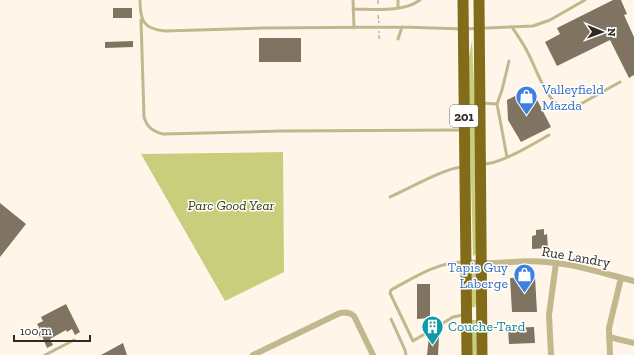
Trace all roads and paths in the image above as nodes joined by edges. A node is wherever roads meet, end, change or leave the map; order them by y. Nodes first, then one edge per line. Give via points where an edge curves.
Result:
1 (140, 0) edge
2 (353, 0) edge
3 (378, 0) edge
4 (398, 0) edge
5 (420, 0) edge
6 (463, 0) edge
7 (479, 0) edge
8 (585, 0) edge
9 (398, 8) junction
10 (353, 9) junction
11 (378, 9) junction
12 (141, 17) junction
13 (512, 27) junction
14 (354, 28) junction
15 (379, 28) junction
16 (402, 28) junction
17 (464, 29) junction
18 (479, 29) junction
19 (398, 38) dead end
20 (379, 39) dead end
21 (509, 61) dead end
22 (620, 82) dead end
23 (480, 103) junction
24 (497, 104) junction
25 (464, 130) junction
26 (549, 135) dead end
27 (507, 157) junction
28 (481, 164) junction
29 (465, 167) junction
30 (390, 197) dead end
31 (466, 262) junction
32 (556, 263) junction
33 (482, 264) junction
34 (620, 278) junction
35 (634, 281) edge
36 (466, 314) junction
37 (482, 314) junction
38 (391, 319) dead end
39 (609, 337) junction
40 (74, 340) dead end
41 (634, 343) edge
42 (45, 355) edge
43 (253, 355) edge
44 (373, 355) edge
45 (406, 355) edge
46 (467, 355) edge
47 (482, 355) edge
48 (551, 355) edge
49 (610, 355) edge

1 - 12 lane
2 - 10 lane
3 - 11 path
4 - 9 lane
5 - 9 lane
6 - 17 highway, 201
7 - 18 highway, 201
8 - 13 lane via 550,20 533,26
9 - 11 lane
10 - 11 lane
10 - 14 lane
11 - 15 path
12 - 14 lane via 148,27 165,31
12 - 25 lane via 144,117 147,124 156,132 163,134
13 - 18 lane
13 - 22 lane via 548,92 559,106 577,106
14 - 15 lane
15 - 16 lane
15 - 20 path
16 - 17 lane
16 - 19 lane
17 - 18 lane
17 - 25 highway, 201
18 - 23 highway, 201
21 - 24 lane
23 - 24 lane
23 - 28 highway, 201
24 - 27 lane
25 - 29 highway, 201
26 - 27 lane
27 - 28 lane via 490,164
28 - 33 highway, 201
29 - 30 lane via 452,168
29 - 31 highway, 201
31 - 33 street, Rue Landry
31 - 36 highway, 201
31 - 36 lane via 434,267 391,290 390,293 413,341 453,317
32 - 33 street, Rue Landry via 533,261
32 - 34 street, Rue Landry
32 - 48 street via 549,315
33 - 37 highway, 201
34 - 35 street, Rue Landry
34 - 39 street
36 - 37 lane
36 - 46 highway, 201
37 - 47 highway, 201
38 - 45 lane
39 - 41 street
39 - 49 street
40 - 42 lane
43 - 44 street via 346,312 354,316

